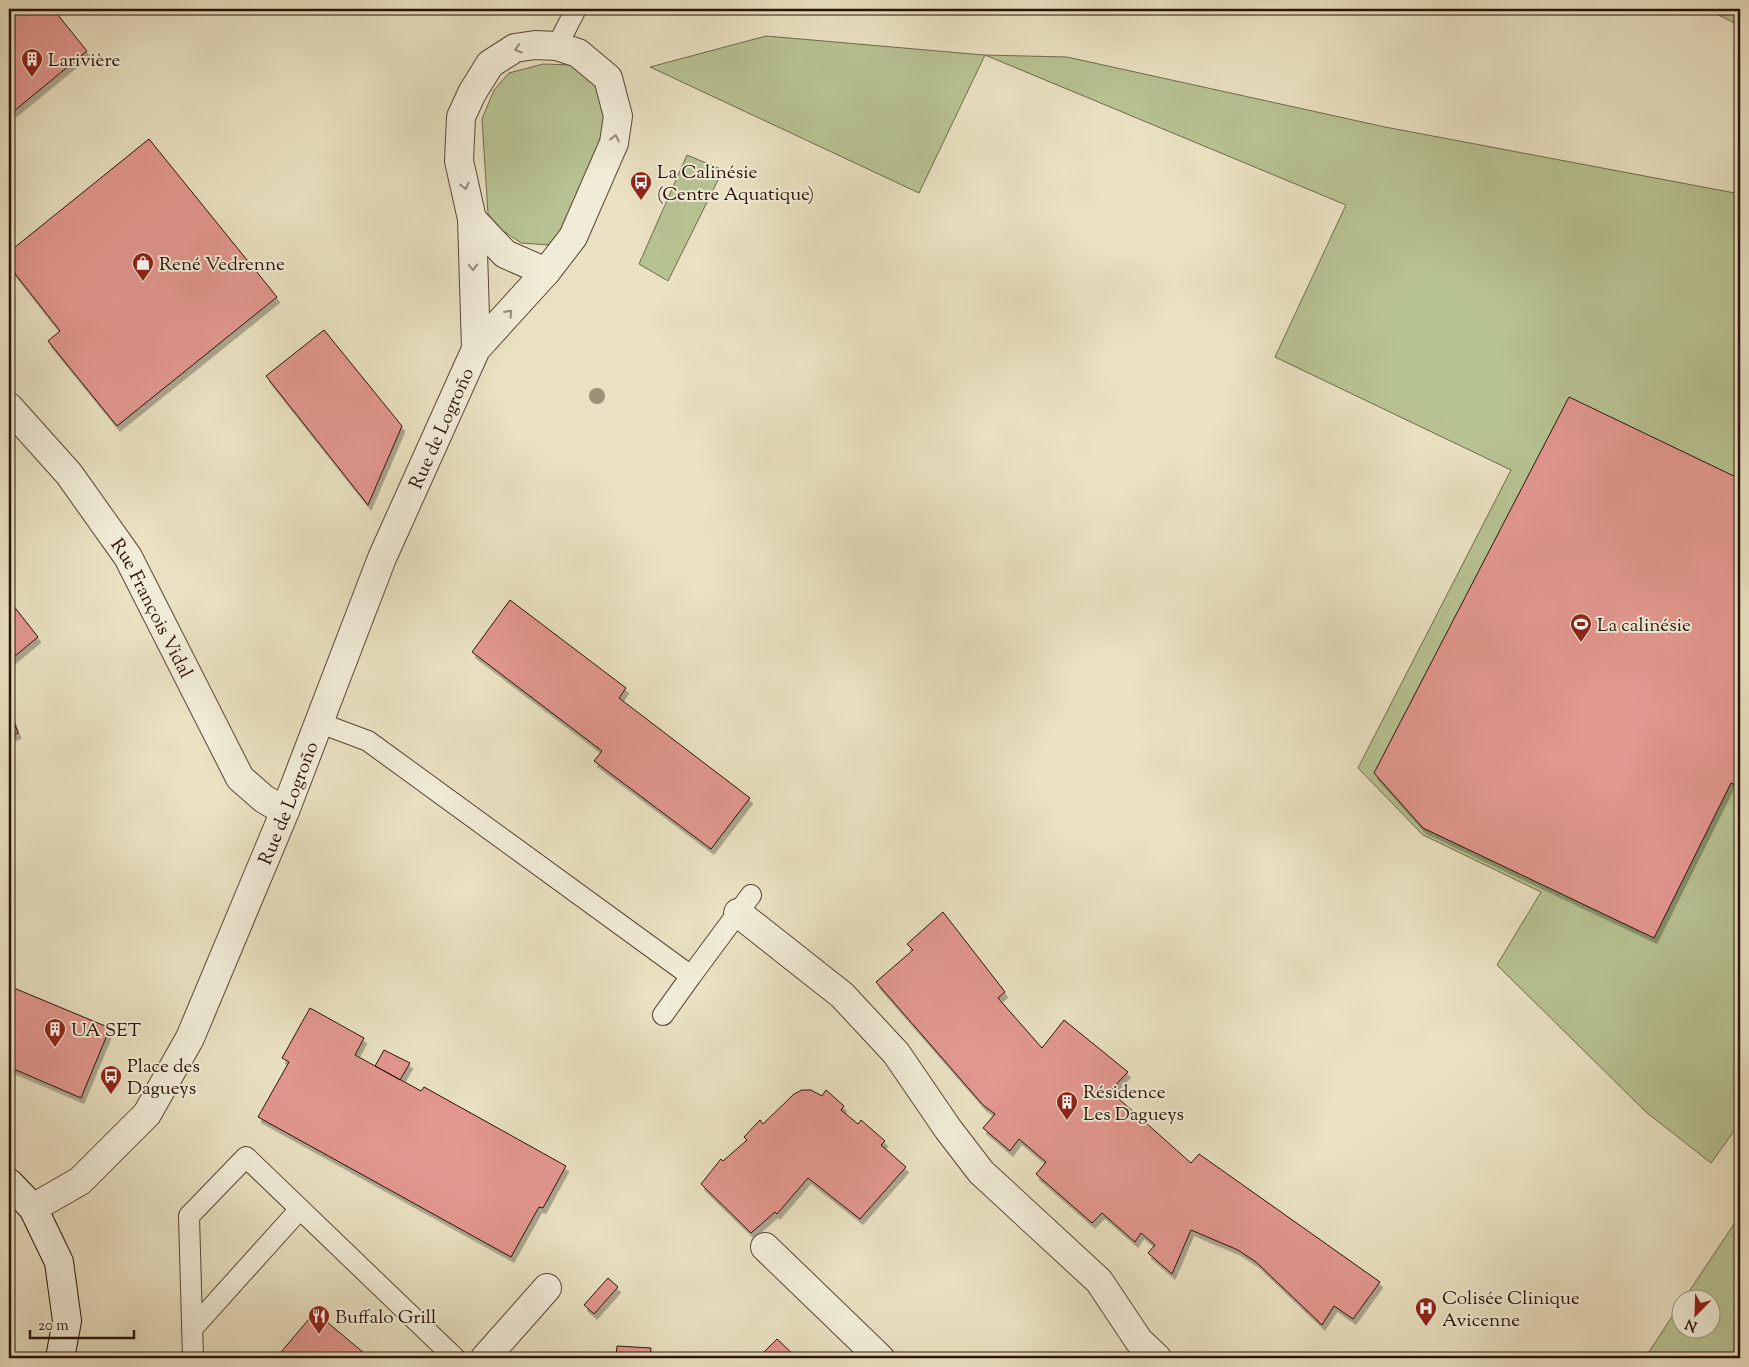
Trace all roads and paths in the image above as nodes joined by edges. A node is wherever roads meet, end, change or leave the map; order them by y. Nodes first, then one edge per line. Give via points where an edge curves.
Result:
1 (576, 9) edge
2 (558, 46) junction
3 (472, 219) junction
4 (546, 272) junction
5 (476, 349) junction
6 (9, 407) edge
7 (320, 723) junction
8 (285, 811) junction
9 (744, 904) joint
10 (691, 976) junction
11 (663, 1015) dead end
12 (9, 1183) edge
13 (33, 1208) junction
14 (300, 1209) junction
15 (766, 1248) dead end
16 (547, 1288) dead end
17 (192, 1329) junction
18 (60, 1358) edge
19 (193, 1358) edge
20 (456, 1358) edge
21 (485, 1358) edge
22 (880, 1358) edge
23 (1157, 1358) edge

1 - 2 lane
2 -> 3 street, Rue de Logroño via 514,48 490,64 472,93 461,117 459,162
4 -> 2 street, Rue de Logroño via 573,237 614,143 618,116 608,78 578,53
3 - 4 street via 505,254
3 -> 5 street, Rue de Logroño
5 -> 4 street, Rue de Logroño
5 - 7 street, Rue de Logroño via 382,558
6 - 8 street, Rue François Vidal via 69,474 128,557 240,778 264,799
7 - 8 street, Rue de Logroño
7 - 10 lane via 368,741
8 - 13 street, Rue de Logroño via 190,1038 148,1114 80,1181
9 - 10 lane
9 - 23 street via 849,1002 896,1052 981,1172 1099,1280 1139,1341
10 - 11 lane
12 - 13 street
13 - 18 street via 59,1262 67,1321
14 - 17 lane
14 - 17 lane via 246,1157 189,1216
14 - 20 lane
15 - 22 street
16 - 21 street
17 - 19 lane

